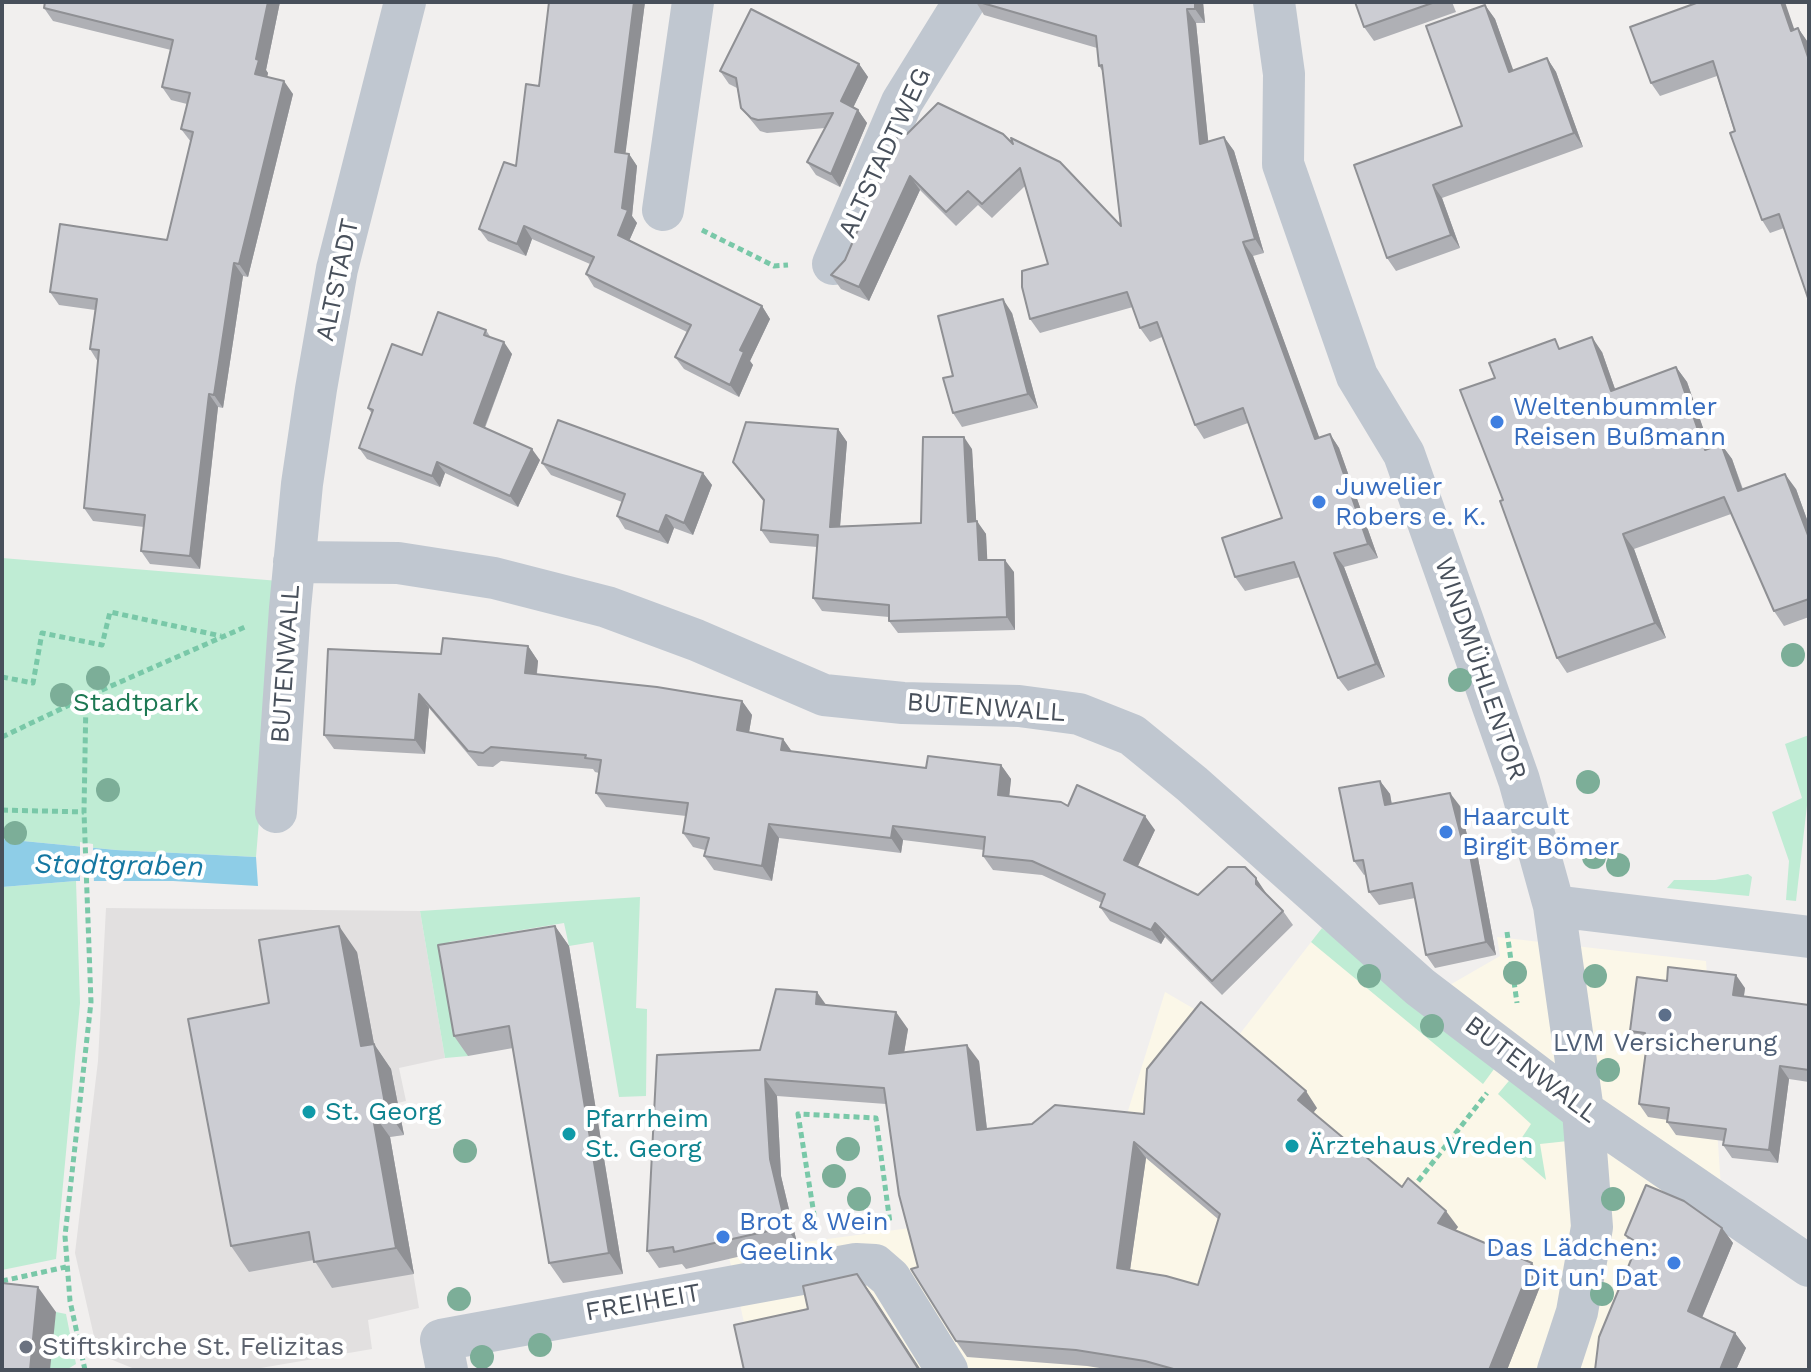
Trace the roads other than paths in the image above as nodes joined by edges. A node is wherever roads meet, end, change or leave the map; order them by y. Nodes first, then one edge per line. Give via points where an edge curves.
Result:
1 (405, 2) edge
2 (693, 2) edge
3 (964, 2) edge
4 (1274, 2) edge
5 (663, 210) road end
6 (833, 264) road end
7 (294, 562) junction
8 (276, 812) dead end
9 (1554, 906) junction
10 (1809, 937) edge
11 (1583, 1111) junction
12 (1809, 1266) edge
13 (447, 1370) edge
14 (947, 1370) edge
15 (1558, 1370) edge

1 - 7 street, ALTSTADT via 337,269
2 - 5 street
3 - 6 street, ALTSTADTWEG via 902,102
4 - 9 street, WINDMÜHLENTOR via 1284,74 1283,164 1357,376 1404,454 1519,780
7 - 8 street, BUTENWALL
7 - 11 street, BUTENWALL via 398,563 494,578 607,607 824,695 1019,706 1079,714 1132,735 1420,987
9 - 10 street
9 - 11 street, WINDMÜHLENTOR
11 - 12 street, BUTENWALL
11 - 15 street, WINDMÜHLENTOR via 1592,1227 1577,1312
13 - 14 street, FREIHEIT via 441,1340 856,1264 875,1265 890,1278

